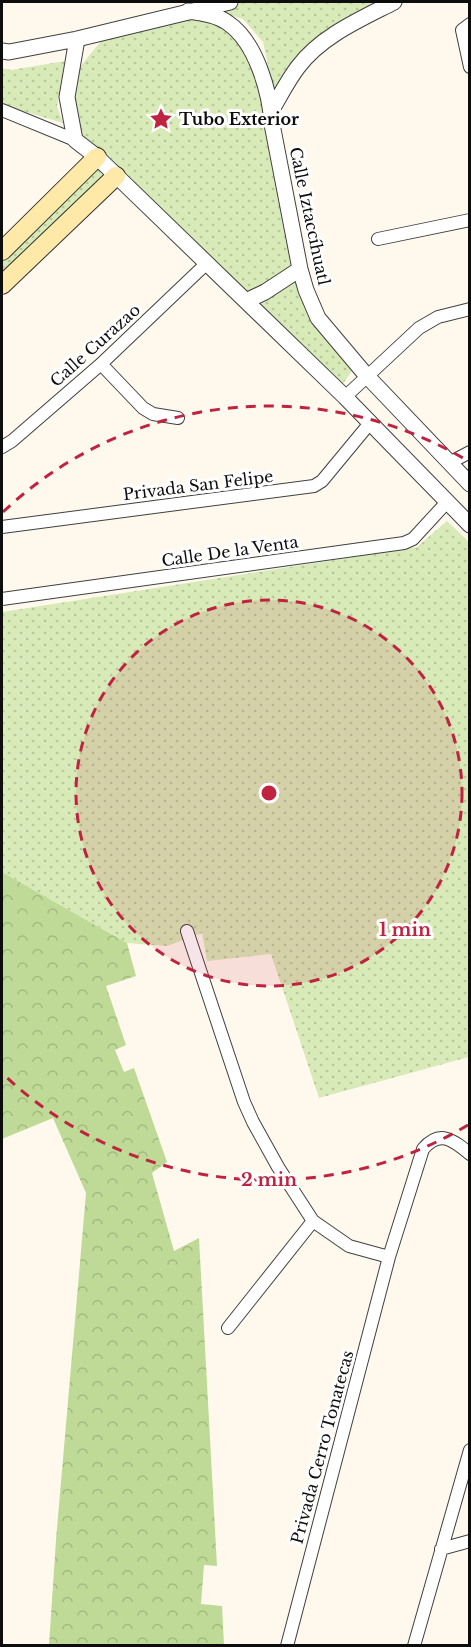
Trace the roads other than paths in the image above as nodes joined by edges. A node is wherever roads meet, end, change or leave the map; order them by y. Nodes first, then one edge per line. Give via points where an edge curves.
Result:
1 (230, 2) edge
2 (394, 2) edge
3 (188, 11) junction
4 (470, 24) edge
5 (77, 39) junction
6 (2, 51) edge
7 (470, 67) edge
8 (2, 110) edge
9 (271, 111) junction
10 (75, 140) junction
11 (97, 157) junction
12 (116, 176) junction
13 (470, 220) edge
14 (378, 239) dead end
15 (2, 250) edge
16 (207, 263) junction
17 (300, 269) junction
18 (2, 285) edge
19 (246, 301) junction
20 (470, 309) edge
21 (101, 364) junction
22 (366, 375) junction
23 (345, 397) junction
24 (178, 418) dead end
25 (370, 423) junction
26 (2, 447) edge
27 (470, 452) edge
28 (449, 463) junction
29 (470, 484) edge
30 (447, 502) junction
31 (470, 525) edge
32 (2, 527) edge
33 (2, 599) edge
34 (187, 931) dead end
35 (470, 1154) edge
36 (312, 1221) junction
37 (389, 1257) junction
38 (228, 1328) dead end
39 (470, 1450) edge
40 (470, 1541) edge
41 (441, 1549) junction
42 (287, 1646) edge
43 (414, 1646) edge

1 - 3 street
2 - 9 street via 317,47 297,68
3 - 5 street
3 - 9 street, Calle Iztaccíhuatl via 211,15 239,32 256,60
4 - 7 street via 462,30
5 - 6 street
5 - 10 street via 67,96
8 - 10 street
9 - 17 street, Calle Iztaccíhuatl
10 - 11 street
11 - 12 street
11 - 15 main road
12 - 16 street
12 - 18 main road
13 - 14 street
16 - 19 street
16 - 21 street, Calle Curazao
17 - 19 street
17 - 22 street, Calle Iztaccíhuatl via 318,318
19 - 23 street
20 - 22 street via 438,317 419,328
21 - 24 street via 143,408 153,414
21 - 26 street, Calle Curazao
22 - 23 street
22 - 28 street, Calle Iztaccíhuatl
23 - 25 street
25 - 30 street
25 - 32 street, Privada San Felipe via 314,486
27 - 28 street
28 - 29 street, Calle Iztaccíhuatl
30 - 31 street
30 - 33 street, Calle De la Venta via 413,539 404,543
34 - 36 street via 248,1112
35 - 37 street, Privada Cerro Tonatecas via 447,1138 436,1138 423,1149
36 - 37 street via 349,1246
36 - 38 street
37 - 42 street, Privada Cerro Tonatecas
39 - 41 street
40 - 41 street
41 - 43 street

